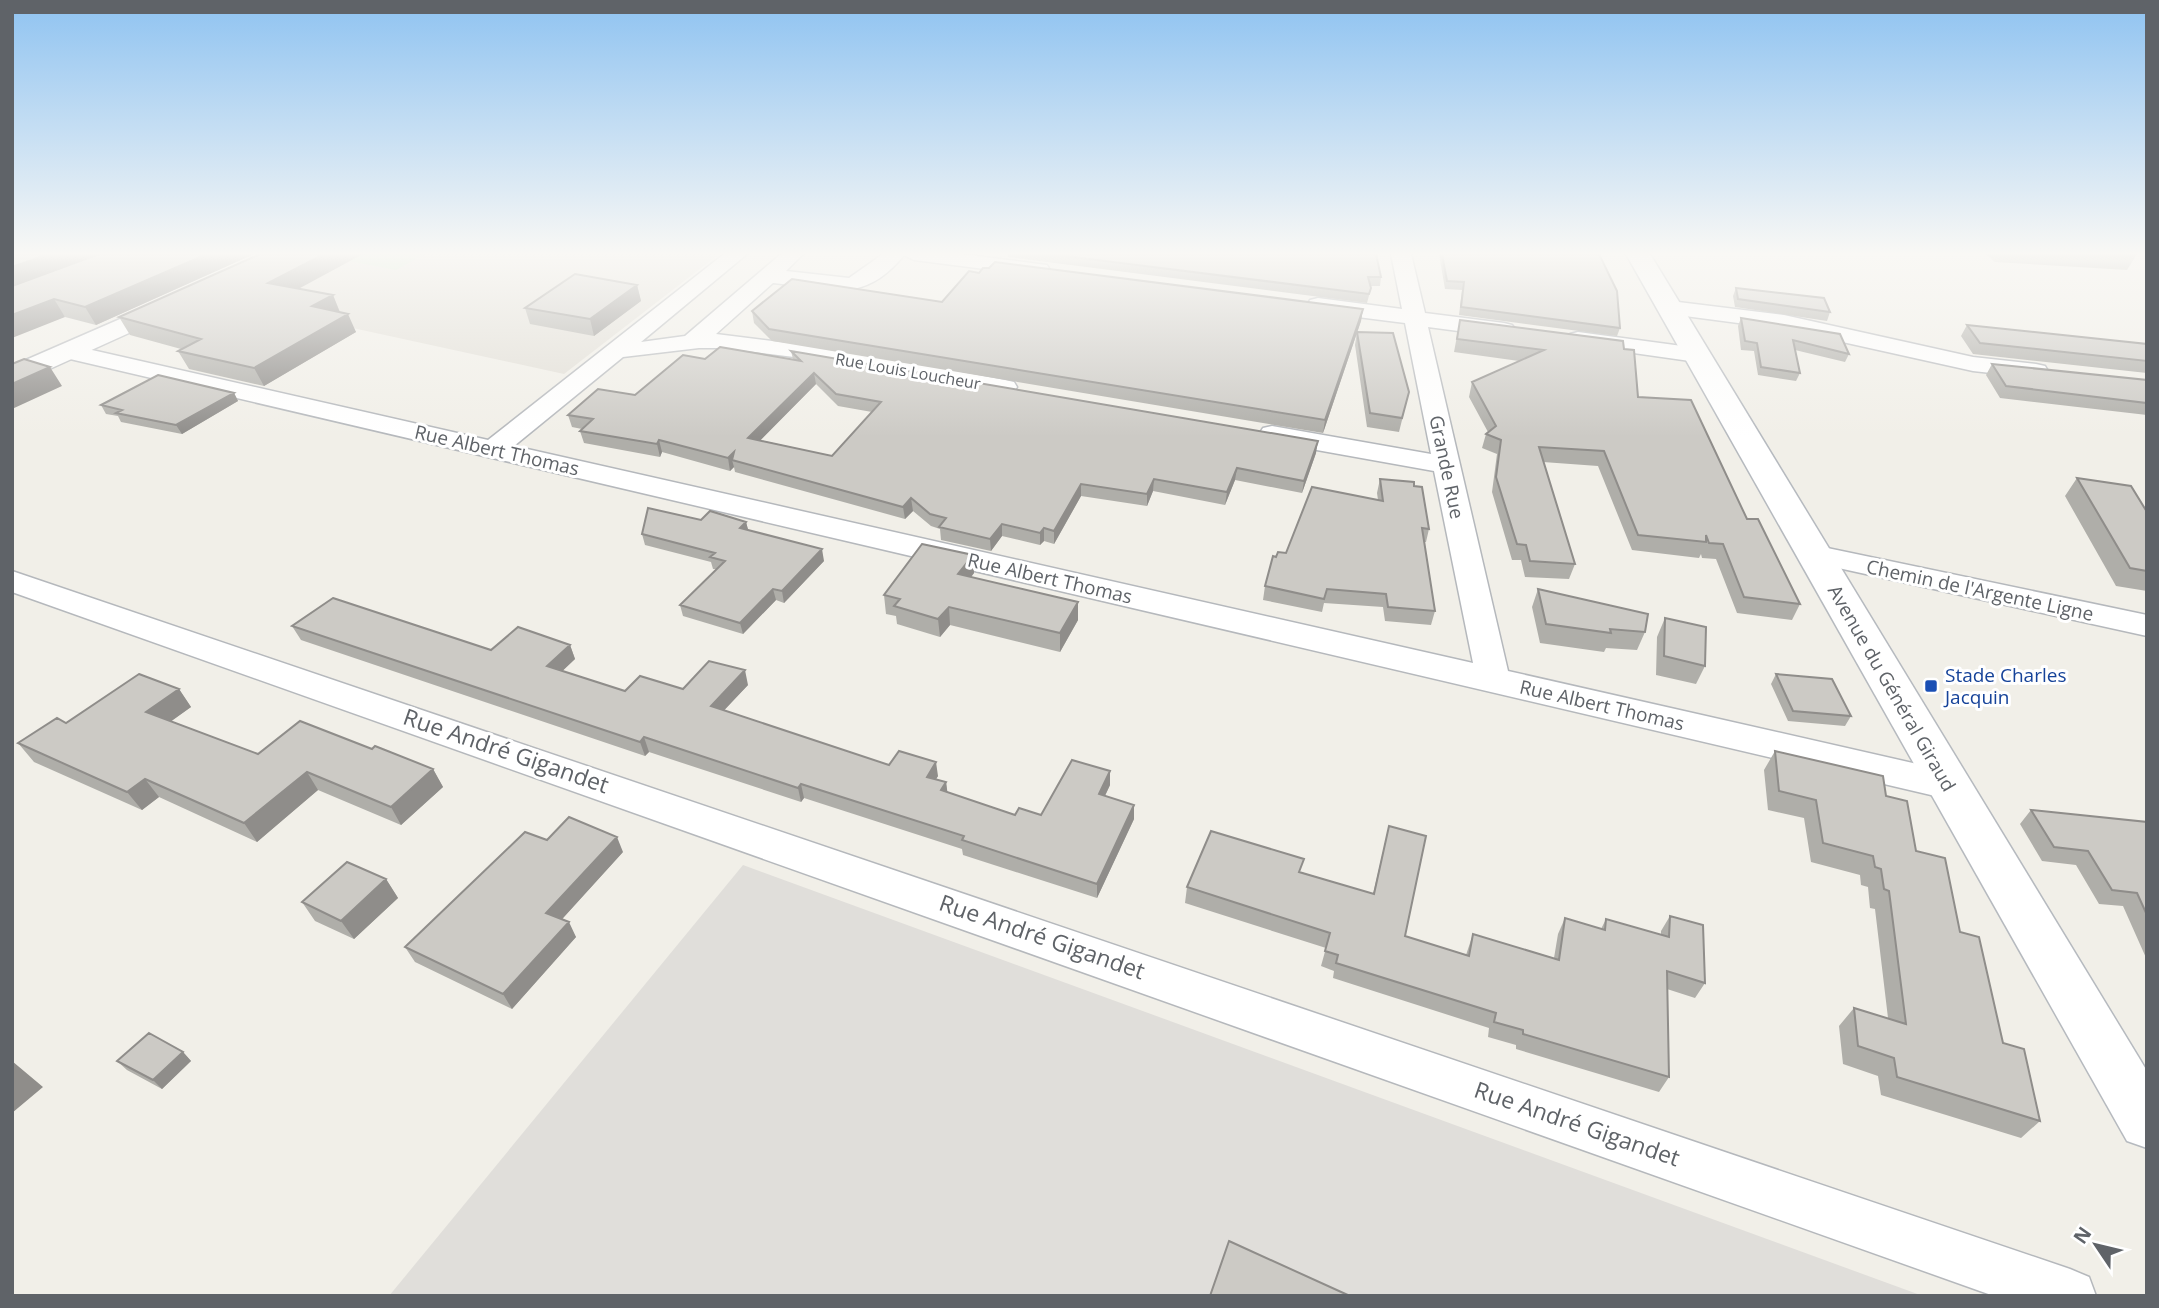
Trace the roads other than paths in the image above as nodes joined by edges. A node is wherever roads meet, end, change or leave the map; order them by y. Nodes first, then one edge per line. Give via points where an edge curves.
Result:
1 (149, 315) edge
2 (661, 315) edge
3 (723, 315) edge
4 (1392, 315) edge
5 (1414, 315) edge
6 (1675, 315) edge
7 (1726, 315) edge
8 (1415, 318) junction
9 (1524, 332) edge
10 (1551, 336) edge
11 (691, 343) junction
12 (617, 350) junction
13 (70, 352) junction
14 (1697, 355) junction
15 (2053, 373) edge
16 (12, 377) edge
17 (1024, 391) edge
18 (1242, 429) edge
19 (493, 449) junction
20 (1446, 465) junction
21 (1814, 554) junction
22 (12, 581) edge
23 (2147, 625) edge
24 (1493, 680) junction
25 (1948, 785) junction
26 (2147, 1122) edge
27 (2070, 1296) edge

1 - 13 main road
2 - 12 street
3 - 11 street
4 - 8 street
5 - 8 street, Grande Rue
6 - 14 main road, Avenue du Général Giraud
7 - 15 street via 1817,328 1973,364
8 - 9 street
8 - 20 street, Grande Rue
10 - 14 street
11 - 12 street, Rue Louis Loucheur via 637,352
11 - 17 street, Rue Louis Loucheur via 721,340
12 - 19 street
13 - 16 main road
13 - 19 street, Rue Albert Thomas
14 - 21 main road, Avenue du Général Giraud
18 - 20 street
19 - 24 street, Rue Albert Thomas
20 - 24 street, Grande Rue
21 - 23 street, Chemin de l'Argente Ligne
21 - 25 main road, Avenue du Général Giraud
22 - 27 street, Rue André Gigandet
24 - 25 street, Rue Albert Thomas
25 - 26 main road, Avenue du Général Giraud

